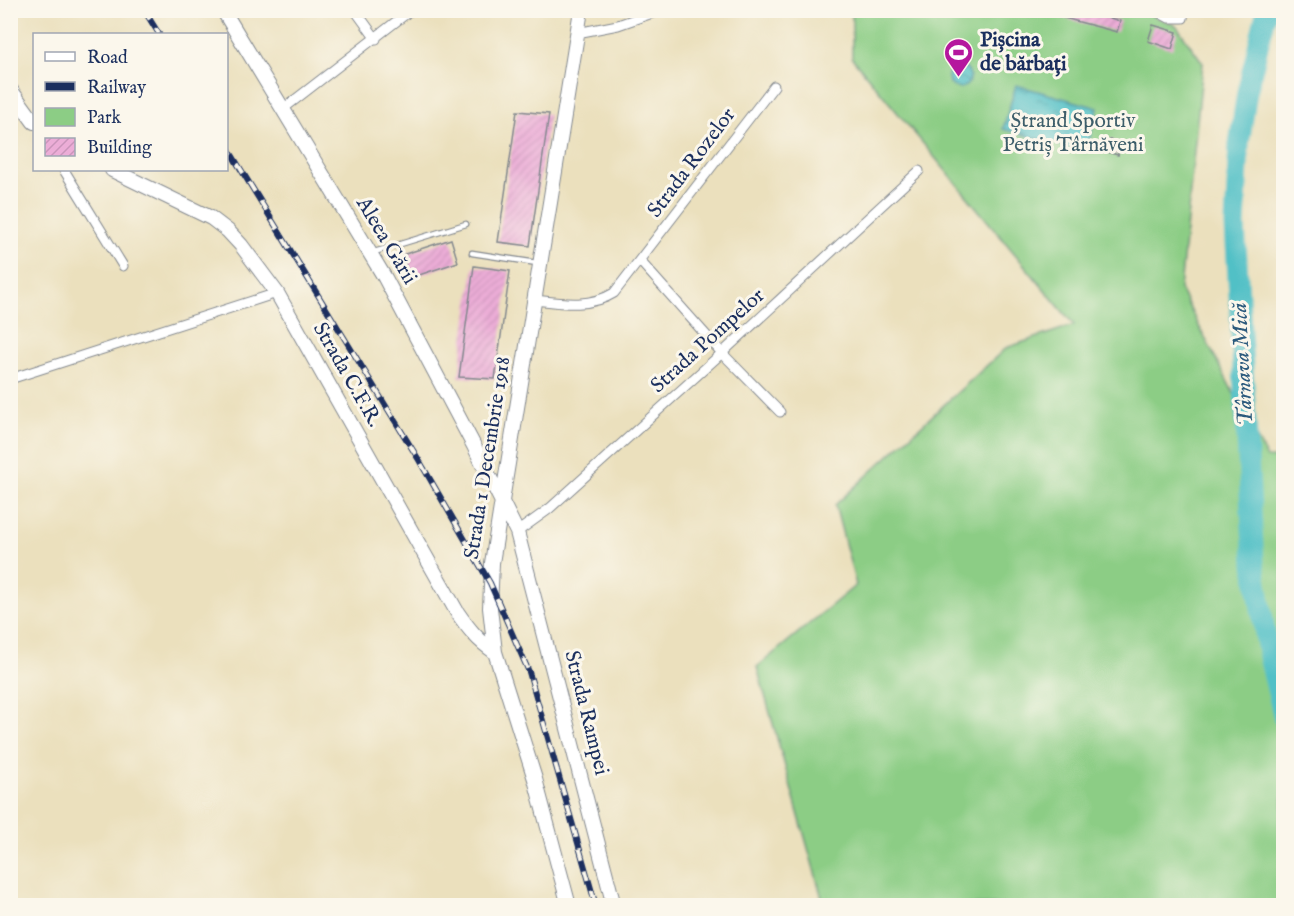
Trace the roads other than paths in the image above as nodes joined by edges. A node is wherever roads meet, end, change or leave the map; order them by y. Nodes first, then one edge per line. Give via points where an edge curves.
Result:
1 (223, 10) edge
2 (355, 10) edge
3 (411, 10) edge
4 (581, 10) edge
5 (661, 10) edge
6 (1154, 10) edge
7 (1184, 10) edge
8 (578, 33) junction
9 (376, 39) junction
10 (774, 86) dead end
11 (10, 89) edge
12 (283, 109) junction
13 (33, 121) edge
14 (65, 171) edge
15 (114, 171) edge
16 (919, 171) dead end
17 (466, 224) dead end
18 (472, 253) dead end
19 (370, 254) junction
20 (640, 261) junction
21 (541, 263) junction
22 (123, 266) dead end
23 (277, 293) junction
24 (535, 300) junction
25 (722, 353) junction
26 (10, 379) edge
27 (780, 412) dead end
28 (502, 500) junction
29 (517, 532) junction
30 (495, 652) junction
31 (569, 906) edge
32 (614, 906) edge

1 - 12 street, Aleea Gării
2 - 9 street
3 - 9 street
4 - 8 street, Strada 1 Decembrie 1918
5 - 8 street
6 - 7 street via 1169,18 1183,18
8 - 21 street, Strada 1 Decembrie 1918
9 - 12 street
10 - 20 street, Strada Rozelor
11 - 13 street
12 - 19 street, Aleea Gării
14 - 22 street
15 - 23 street, Strada C.F.R. via 211,218 241,245
16 - 25 street, Strada Pompelor
17 - 19 lane
18 - 21 lane
19 - 28 street, Aleea Gării
20 - 24 street, Strada Rozelor via 621,286 605,298 583,303
20 - 25 street
21 - 24 street, Strada 1 Decembrie 1918
23 - 26 street
23 - 30 street, Strada C.F.R. via 457,612 480,642
24 - 28 street, Strada 1 Decembrie 1918
25 - 27 street
25 - 29 street, Strada Pompelor via 549,509
28 - 29 street, Aleea Gării
28 - 30 street, Strada 1 Decembrie 1918 via 490,583
29 - 32 street, Strada Rampei
30 - 31 street, Strada 1 Decembrie 1918

